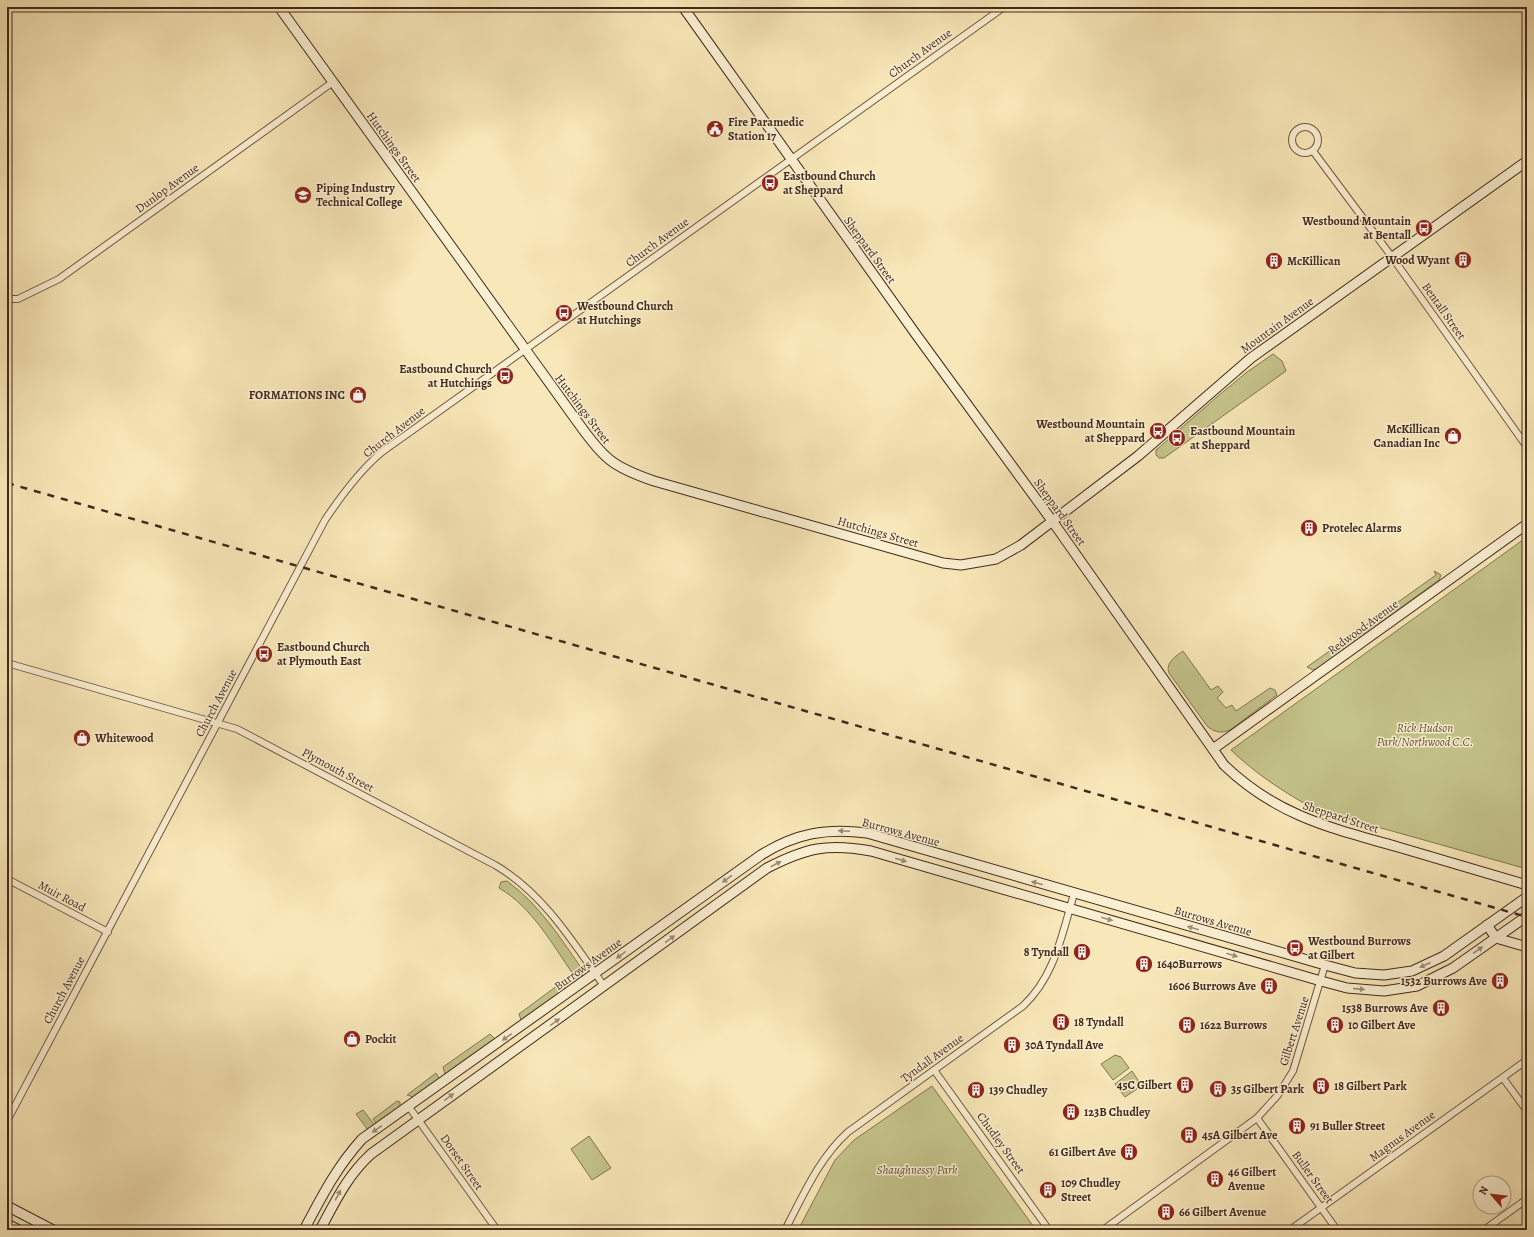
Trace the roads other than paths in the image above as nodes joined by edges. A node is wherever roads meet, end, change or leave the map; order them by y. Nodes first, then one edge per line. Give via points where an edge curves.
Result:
1 (279, 7) edge
2 (683, 7) edge
3 (1004, 7) edge
4 (333, 82) junction
5 (1313, 151) junction
6 (791, 159) junction
7 (1527, 161) edge
8 (1392, 257) junction
9 (7, 299) edge
10 (525, 350) junction
11 (1527, 447) edge
12 (1053, 522) junction
13 (1527, 524) edge
14 (7, 663) edge
15 (218, 723) junction
16 (1213, 749) junction
17 (7, 879) edge
18 (1527, 885) edge
19 (1074, 894) junction
20 (1527, 897) edge
21 (1070, 908) junction
22 (1527, 916) edge
23 (1487, 925) junction
24 (108, 932) junction
25 (1496, 938) junction
26 (1527, 947) edge
27 (1325, 965) junction
28 (595, 974) junction
29 (1321, 981) junction
30 (604, 986) junction
31 (1527, 1060) edge
32 (934, 1070) junction
33 (1503, 1078) junction
34 (409, 1107) junction
35 (1527, 1111) edge
36 (1257, 1118) junction
37 (417, 1120) junction
38 (7, 1121) edge
39 (1527, 1199) edge
40 (7, 1206) edge
41 (1321, 1208) junction
42 (7, 1224) edge
43 (306, 1226) edge
44 (321, 1229) edge
45 (19, 1230) edge
46 (53, 1230) edge
47 (497, 1230) edge
48 (785, 1230) edge
49 (1049, 1230) edge
50 (1103, 1230) edge
51 (1290, 1230) edge
52 (1337, 1230) edge
53 (1484, 1230) edge

1 - 4 street, Hutchings Street
2 - 6 street, Sheppard Street
3 - 6 street, Church Avenue
4 - 9 street, Dunlop Avenue via 59,279 18,299
4 - 10 street, Hutchings Street
5 - 5 street via 1319,141 1317,133 1307,127 1298,129 1292,137 1294,147 1303,153
5 - 8 street, Bentall Street
6 - 10 street, Church Avenue
6 - 12 street, Sheppard Street
7 - 8 street, Mountain Avenue
8 - 11 street, Bentall Street
8 - 12 street, Mountain Avenue via 1251,358 1138,456
10 - 12 street, Hutchings Street via 597,449 612,463 654,481 943,563 961,565 996,559 1022,545
10 - 15 street, Church Avenue via 382,453 342,495 325,520
12 - 16 street, Sheppard Street
13 - 16 street, Redwood Avenue
14 - 15 street, Plymouth Street
15 - 24 street, Church Avenue
15 - 28 street, Plymouth Street via 237,729 512,875 547,909
16 - 18 street, Sheppard Street via 1224,765 1239,779 1276,805 1307,820
17 - 24 street, Muir Road
19 - 21 street, Tyndall Avenue
27 -> 19 street, Burrows Avenue
19 -> 28 street, Burrows Avenue via 868,833 817,832 797,836 778,844
20 - 23 street, Burrows Avenue
21 -> 29 street
30 -> 21 street via 767,868 804,851 819,848 852,847 871,851
21 - 32 street, Tyndall Avenue via 1055,960 1038,990 1023,1006
22 - 25 street
23 - 25 street
23 -> 27 street, Burrows Avenue via 1444,956 1412,971 1384,975 1354,973
24 - 38 street, Church Avenue
25 - 26 street
29 -> 25 street via 1347,988 1384,991 1417,986 1453,968
27 - 29 street, Gilbert Avenue
28 - 30 street, Plymouth Street
28 -> 34 street, Burrows Avenue
29 - 36 street, Gilbert Avenue via 1293,1071 1278,1095
37 -> 30 street
31 - 33 street, Magnus Avenue
32 - 48 street, Tyndall Avenue via 837,1142 823,1160
32 - 49 street, Chudley Street
33 - 35 street
33 - 41 street, Magnus Avenue
34 - 37 street, Dorset Street
34 -> 43 street, Burrows Avenue via 362,1139 344,1159
36 - 41 street, Buller Street
36 - 50 street, Gilbert Avenue
44 -> 37 street via 344,1184 356,1167
37 - 47 street, Dorset Street
39 - 53 street
40 - 46 street
41 - 51 street, Magnus Avenue
41 - 52 street, Buller Street
42 - 45 street
43 - 44 street

